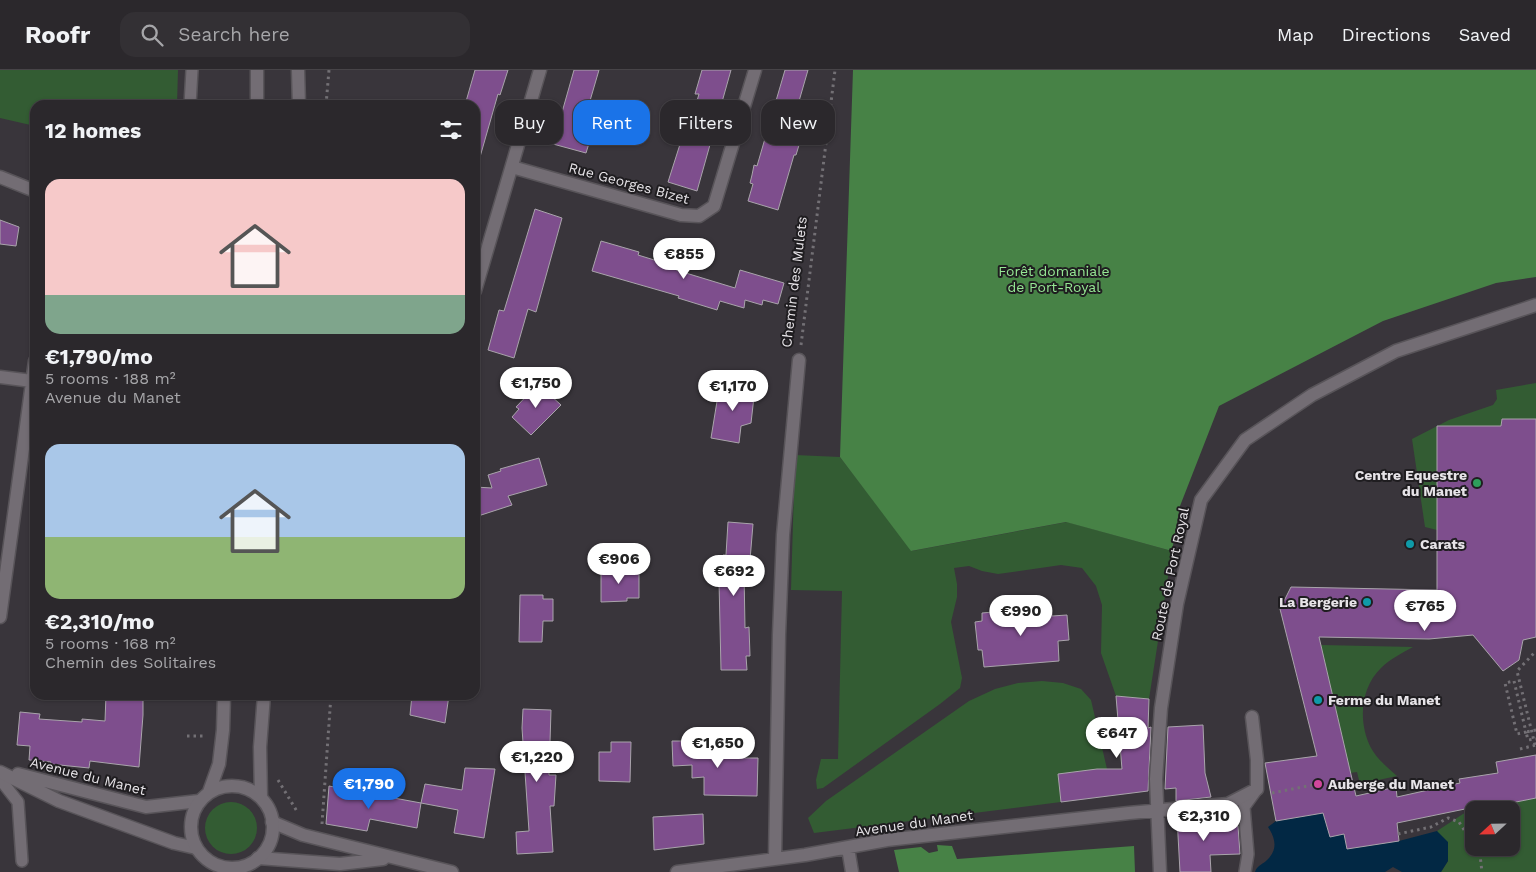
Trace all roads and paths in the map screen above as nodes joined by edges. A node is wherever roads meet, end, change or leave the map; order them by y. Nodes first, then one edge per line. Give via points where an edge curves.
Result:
1 (192, 70) edge
2 (257, 70) edge
3 (298, 70) edge
4 (329, 70) edge
5 (540, 70) edge
6 (755, 70) edge
7 (835, 70) edge
8 (190, 100) edge
9 (257, 100) edge
10 (299, 100) edge
11 (326, 100) edge
12 (512, 166) junction
13 (0, 177) edge
14 (30, 189) edge
15 (480, 274) edge
16 (1536, 305) edge
17 (799, 360) joint
18 (0, 377) edge
19 (30, 381) edge
20 (30, 430) edge
21 (0, 617) edge
22 (1536, 651) edge
23 (224, 700) edge
24 (264, 700) edge
25 (331, 700) edge
26 (1520, 706) junction
27 (1510, 708) junction
28 (1252, 716) dead end
29 (1534, 730) edge
30 (1526, 732) junction
31 (1535, 739) edge
32 (1535, 745) edge
33 (1520, 749) dead end
34 (0, 771) edge
35 (274, 773) dead end
36 (0, 779) edge
37 (1318, 784) dead end
38 (1258, 789) junction
39 (209, 792) junction
40 (260, 798) junction
41 (199, 801) junction
42 (1156, 811) junction
43 (272, 822) junction
44 (1465, 832) edge
45 (1398, 834) dead end
46 (303, 835) junction
47 (320, 840) junction
48 (196, 848) junction
49 (848, 848) junction
50 (1480, 856) edge
51 (393, 858) junction
52 (775, 858) junction
53 (22, 861) dead end
54 (252, 865) edge
55 (212, 868) edge
56 (452, 872) edge
57 (677, 872) edge
58 (852, 872) edge
59 (1160, 872) edge
60 (1245, 872) edge
61 (1482, 872) edge

1 - 8 lane
2 - 9 street
3 - 10 street
4 - 11 path
5 - 12 street
6 - 12 street, Rue Georges Bizet via 714,206 699,216 681,215
7 - 17 path, Chemin des Mulets
12 - 15 street
13 - 14 street
16 - 42 street, Route de Port Royal via 1396,351 1312,395 1245,440 1201,500 1177,604 1161,708
17 - 52 street, Chemin des Mulets via 783,546
18 - 19 street
20 - 21 street
22 - 29 path via 1517,671
23 - 39 street via 219,764
24 - 40 street
25 - 47 path
26 - 27 path
26 - 27 path via 1514,680 1504,683
26 - 30 path
27 - 30 path via 1517,734
28 - 38 street
29 - 30 path
29 - 31 path
30 - 31 path via 1528,740
31 - 32 path
32 - 33 path
34 - 41 street, Avenue du Manet via 146,807
34 - 48 street via 59,801
35 - 46 path via 307,828
36 - 53 lane via 18,802
37 - 38 path via 1270,794
38 - 42 street, Avenue du Manet via 1228,804
38 - 60 lane via 1244,807 1248,854
39 - 40 street via 222,786 236,786
39 - 41 street
40 - 43 street
41 - 48 street via 191,838
42 - 49 street, Avenue du Manet via 887,840
42 - 59 street, Route de Port Royal
43 - 46 street
43 - 54 street via 267,847
44 - 45 path via 1458,822 1448,818 1431,827
46 - 47 street
47 - 51 street
48 - 55 street
49 - 52 street, Avenue du Manet
49 - 58 street
50 - 61 path
51 - 54 street via 340,864
51 - 56 street
52 - 57 street, Avenue du Manet
54 - 55 street

